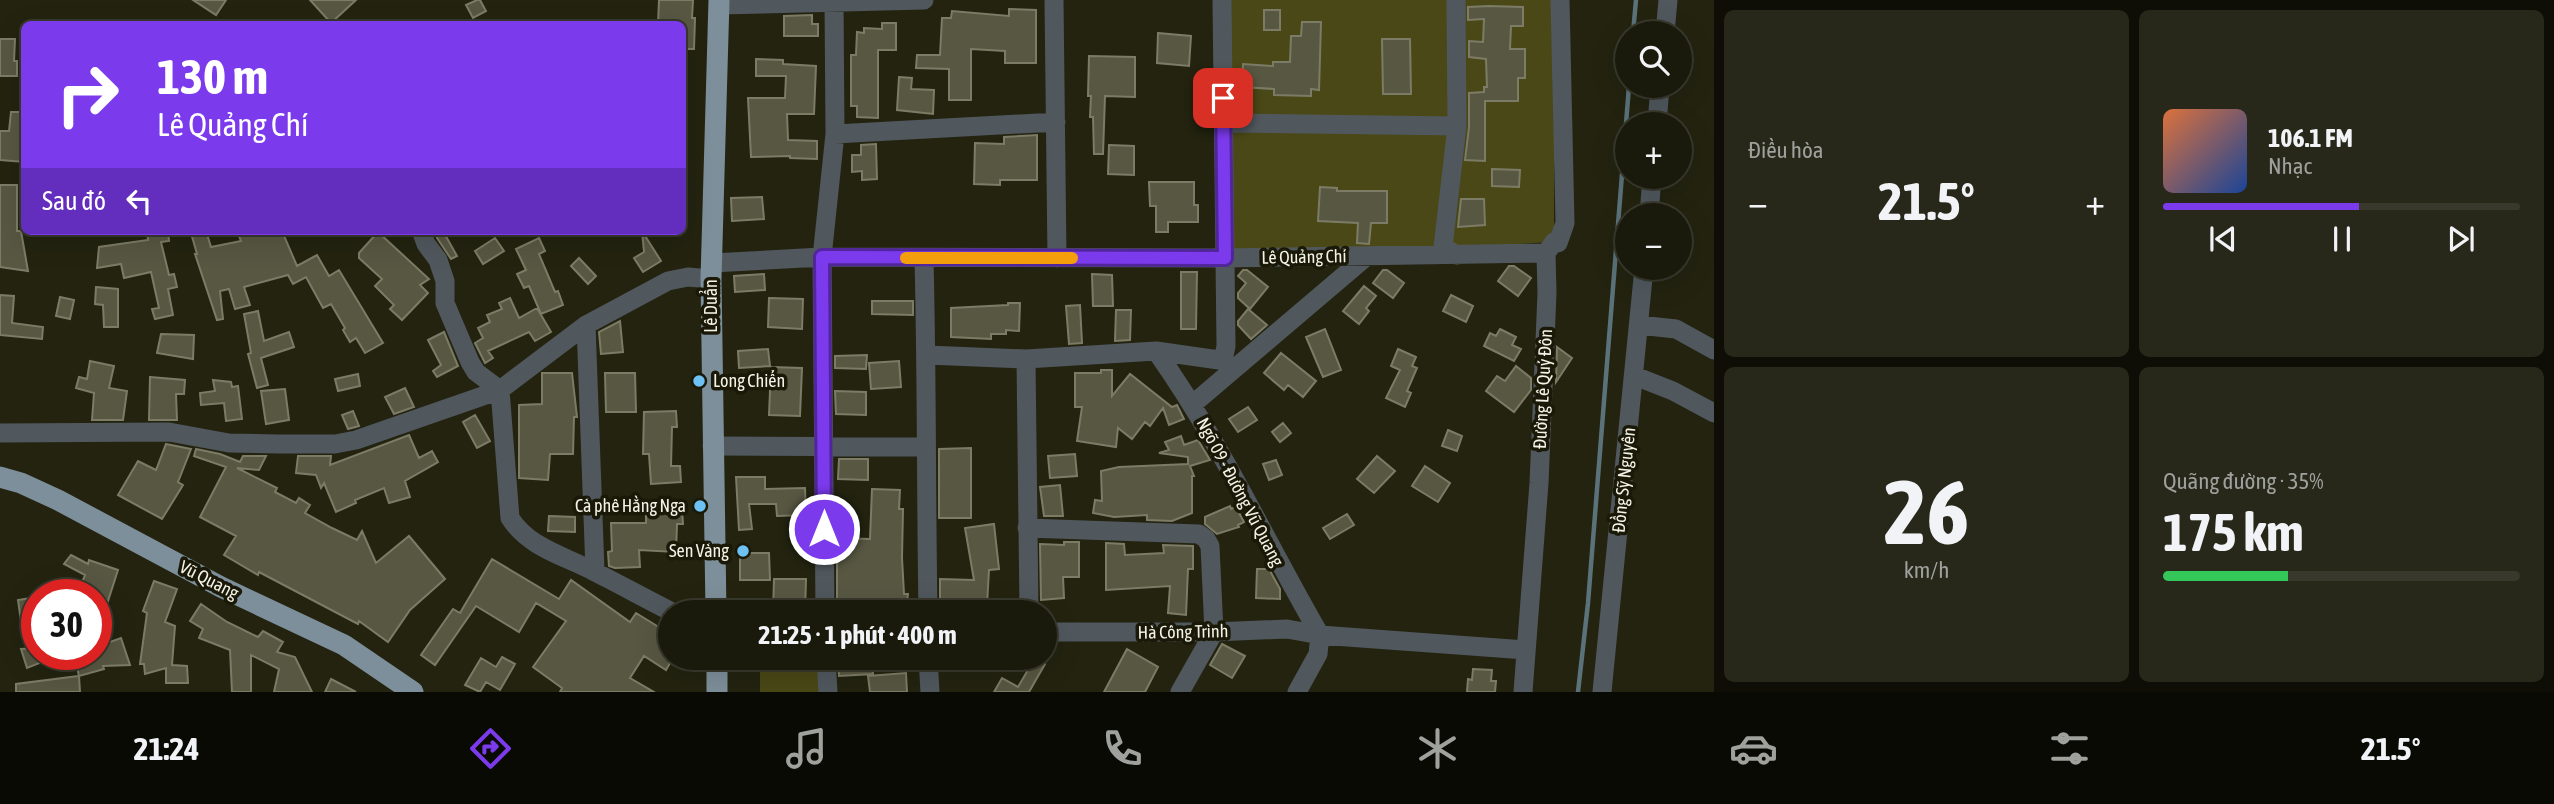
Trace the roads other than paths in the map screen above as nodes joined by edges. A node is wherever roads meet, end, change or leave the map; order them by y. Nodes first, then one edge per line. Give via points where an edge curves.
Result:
1 (924, 0) edge
2 (1054, 0) edge
3 (1222, 0) edge
4 (1456, 0) edge
5 (1560, 0) edge
6 (1668, 0) edge
7 (834, 1) edge
8 (719, 2) edge
9 (1666, 21) edge
10 (1056, 122) junction
11 (1224, 123) junction
12 (1457, 126) junction
13 (835, 134) junction
14 (423, 235) edge
15 (1550, 247) junction
16 (1457, 255) junction
17 (1367, 256) junction
18 (822, 257) junction
19 (1057, 258) junction
20 (1225, 258) junction
21 (924, 259) junction
22 (711, 271) junction
23 (1643, 280) edge
24 (586, 325) junction
25 (1639, 325) junction
26 (1714, 350) edge
27 (1156, 351) junction
28 (927, 355) junction
29 (1026, 359) junction
30 (1635, 376) junction
31 (500, 390) junction
32 (1193, 404) junction
33 (1714, 413) edge
34 (0, 433) edge
35 (712, 446) junction
36 (824, 446) junction
37 (925, 447) junction
38 (0, 477) edge
39 (1027, 528) junction
40 (595, 572) junction
41 (716, 600) edge
42 (825, 600) edge
43 (928, 600) edge
44 (1029, 600) edge
45 (658, 605) edge
46 (1057, 632) edge
47 (1214, 632) junction
48 (1320, 635) junction
49 (1526, 650) junction
50 (717, 670) edge
51 (827, 670) edge
52 (929, 670) edge
53 (414, 692) edge
54 (717, 692) edge
55 (828, 692) edge
56 (930, 692) edge
57 (1180, 692) edge
58 (1297, 692) edge
59 (1523, 692) edge
60 (1602, 692) edge

1 - 7 street
2 - 10 street
3 - 11 street
4 - 12 street
5 - 15 street, Đường Lê Quý Đôn via 1565,223 1558,243
6 - 9 street
7 - 8 street
7 - 13 street
8 - 22 main road, Lê Duẩn
10 - 13 street
10 - 19 street
11 - 12 street
11 - 20 street
12 - 16 street via 1443,247
13 - 18 street
14 - 31 street via 446,281 445,303 470,362
15 - 16 street, Lê Quảng Chí
15 - 49 street, Đường Lê Quý Đôn
16 - 17 street, Lê Quảng Chí
17 - 20 street, Lê Quảng Chí
17 - 32 street
18 - 21 street, Lê Quảng Chí
18 - 22 street, Lê Quảng Chí
18 - 36 street
19 - 20 street, Lê Quảng Chí
19 - 21 street, Lê Quảng Chí
20 - 27 street via 1224,356 1219,360
21 - 28 street
22 - 24 street, Lê Quảng Chí via 668,281
22 - 35 main road, Lê Duẩn
23 - 25 street, Đồng Sỹ Nguyên
24 - 31 street, Lê Quảng Chí
24 - 40 street
25 - 26 street via 1676,330
25 - 30 street, Đồng Sỹ Nguyên
27 - 29 street
27 - 32 street, Ngõ 09 - Đường Vũ Quang
28 - 29 street
28 - 37 street
29 - 39 street
30 - 33 street
30 - 60 street, Đồng Sỹ Nguyên
31 - 34 street, Lê Quảng Chí via 371,437 335,444 229,443 169,432
31 - 40 street via 510,518 531,541
32 - 48 street, Ngõ 09 - Đường Vũ Quang
35 - 36 street
35 - 41 main road, Lê Duẩn
36 - 37 street
36 - 42 street
37 - 43 street
38 - 53 main road, Vũ Quang via 58,500 221,587 344,645
39 - 44 street
39 - 47 street via 1199,534 1210,546
40 - 45 street
46 - 47 street, Hà Công Trình
47 - 48 street, Hà Công Trình via 1287,629
47 - 57 street
48 - 49 street, Hà Công Trình
48 - 58 street via 1318,654
49 - 59 street, Đường Lê Quý Đôn
50 - 54 main road
51 - 55 street
52 - 56 street

